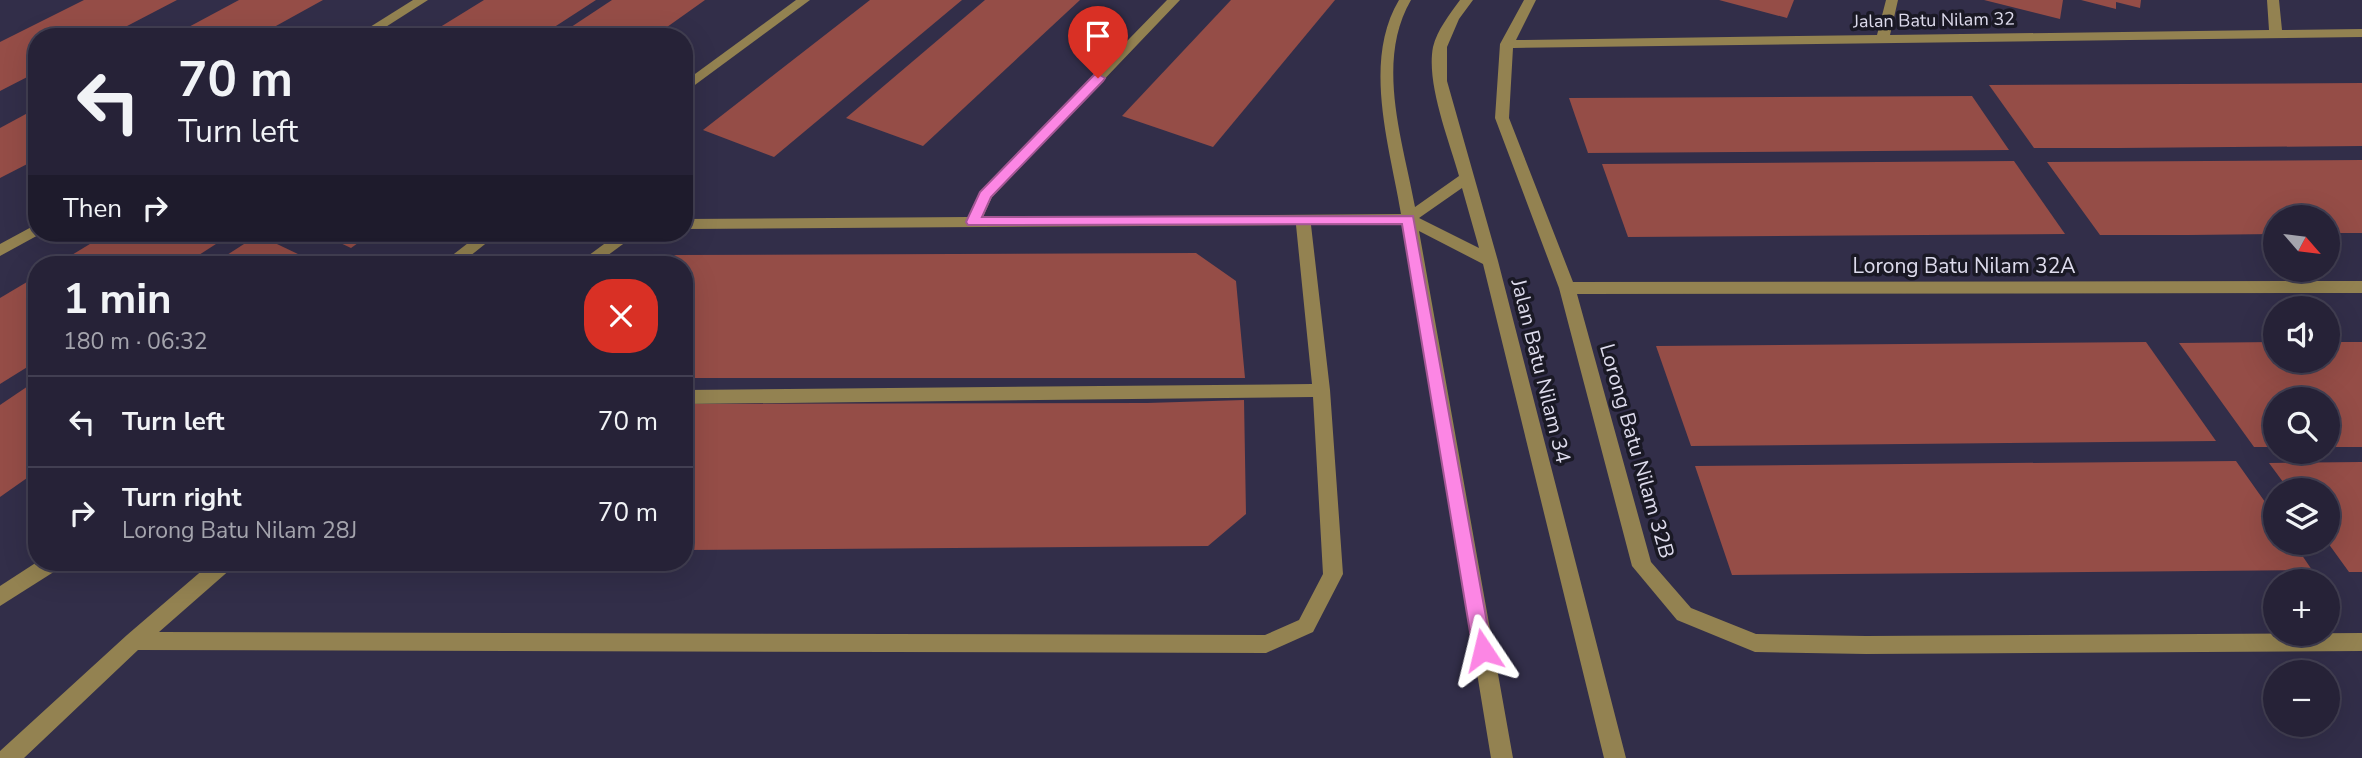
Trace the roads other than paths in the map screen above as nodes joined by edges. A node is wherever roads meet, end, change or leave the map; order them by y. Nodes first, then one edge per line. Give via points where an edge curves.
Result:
1 (422, 0) edge
2 (804, 0) edge
3 (1174, 0) edge
4 (1405, 0) edge
5 (1467, 0) edge
6 (1530, 0) edge
7 (1892, 0) edge
8 (2273, 0) edge
9 (375, 28) edge
10 (2276, 33) junction
11 (2362, 33) edge
12 (1883, 38) junction
13 (1507, 44) junction
14 (693, 82) edge
15 (1466, 178) junction
16 (1303, 219) junction
17 (1408, 219) junction
18 (973, 222) junction
19 (693, 224) edge
20 (28, 234) edge
21 (479, 242) edge
22 (617, 242) edge
23 (0, 251) edge
24 (460, 256) edge
25 (597, 256) edge
26 (1490, 261) junction
27 (2362, 286) edge
28 (1567, 288) junction
29 (1321, 390) junction
30 (693, 397) edge
31 (39, 571) edge
32 (214, 571) edge
33 (0, 597) edge
34 (134, 640) junction
35 (2362, 642) edge
36 (8, 758) edge
37 (1502, 758) edge
38 (1615, 758) edge

1 - 9 street
2 - 14 street
3 - 18 street via 985,195
4 - 17 street via 1391,26 1386,56
5 - 15 street, Jalan Batu Nilam 34 via 1440,47 1440,81
6 - 13 street, Lorong Batu Nilam 32B
7 - 12 street
8 - 10 street
10 - 11 street, Jalan Batu Nilam 32
10 - 12 street, Jalan Batu Nilam 32
12 - 13 street, Jalan Batu Nilam 32
13 - 28 street, Lorong Batu Nilam 32B via 1502,118
15 - 17 street
15 - 26 street, Jalan Batu Nilam 34
16 - 17 street
16 - 18 street
16 - 29 street
17 - 26 street
17 - 37 street
18 - 19 street
20 - 23 street
21 - 24 street
22 - 25 street
26 - 38 street, Jalan Batu Nilam 34
27 - 28 street, Lorong Batu Nilam 32A
28 - 35 street, Lorong Batu Nilam 32B via 1642,566 1684,614 1755,643
29 - 30 street
29 - 34 street via 1333,574 1306,626 1266,644
31 - 33 street
32 - 34 street
34 - 36 street

